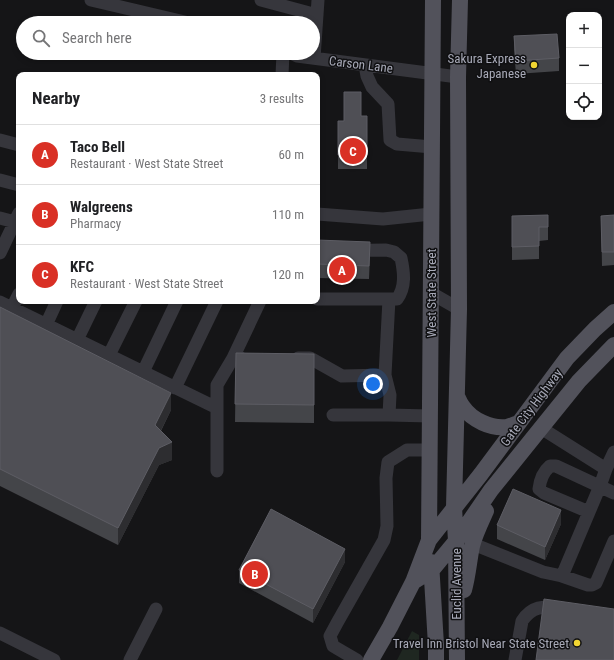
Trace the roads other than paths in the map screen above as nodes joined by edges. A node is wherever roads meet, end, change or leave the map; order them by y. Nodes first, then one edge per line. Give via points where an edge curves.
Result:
1 (91, 0) edge
2 (262, 0) edge
3 (318, 0) edge
4 (433, 0) edge
5 (460, 0) edge
6 (317, 15) joint
7 (160, 16) edge
8 (320, 59) edge
9 (283, 60) edge
10 (365, 65) junction
11 (282, 72) edge
12 (432, 73) junction
13 (458, 77) junction
14 (0, 140) edge
15 (16, 144) edge
16 (432, 147) junction
17 (0, 180) edge
18 (16, 184) edge
19 (320, 214) edge
20 (431, 214) junction
21 (0, 218) edge
22 (16, 218) edge
23 (16, 220) edge
24 (320, 251) edge
25 (0, 253) edge
26 (431, 293) junction
27 (320, 299) edge
28 (389, 299) junction
29 (16, 300) edge
30 (0, 302) edge
31 (56, 304) edge
32 (95, 304) edge
33 (135, 304) edge
34 (176, 304) edge
35 (216, 304) edge
36 (259, 304) edge
37 (12, 308) junction
38 (459, 308) junction
39 (614, 312) edge
40 (46, 325) junction
41 (77, 340) junction
42 (614, 345) edge
43 (109, 356) junction
44 (233, 358) junction
45 (253, 359) edge
46 (283, 359) edge
47 (143, 372) junction
48 (386, 375) junction
49 (175, 388) junction
50 (457, 396) junction
51 (217, 408) junction
52 (389, 415) junction
53 (333, 416) dead end
54 (430, 416) junction
55 (519, 423) junction
56 (541, 428) junction
57 (430, 450) junction
58 (614, 452) edge
59 (606, 469) junction
60 (217, 471) dead end
61 (600, 486) junction
62 (491, 490) junction
63 (614, 493) edge
64 (454, 507) junction
65 (589, 512) junction
66 (429, 540) junction
67 (456, 541) junction
68 (614, 541) edge
69 (472, 544) junction
70 (432, 570) junction
71 (562, 576) junction
72 (413, 582) junction
73 (156, 609) dead end
74 (456, 610) junction
75 (569, 610) edge
76 (0, 633) edge
77 (54, 660) edge
78 (130, 660) edge
79 (357, 660) edge
80 (371, 660) edge
81 (436, 660) edge
82 (457, 660) edge
83 (515, 660) edge

1 - 7 street
2 - 6 street
3 - 6 street
4 - 12 main road, West State Street
5 - 13 main road, West State Street
8 - 10 street, Carson Lane
9 - 11 street
10 - 12 street, Carson Lane
10 - 16 street via 372,87 388,104 390,140 397,144
12 - 13 street, Carson Lane
12 - 16 main road, West State Street
13 - 38 main road, West State Street
14 - 15 street
16 - 20 main road, West State Street
17 - 18 street
19 - 20 street via 383,219
20 - 26 main road, West State Street
21 - 22 street
23 - 25 street
24 - 28 street via 394,252 401,258 404,274 401,293 397,299
26 - 38 street
26 - 54 main road, West State Street
27 - 28 street
28 - 48 street
29 - 37 street
30 - 37 street
31 - 40 street
32 - 41 street
33 - 43 street
34 - 47 street
35 - 49 street
36 - 44 street
37 - 40 street
38 - 50 main road, West State Street
39 - 55 main road, Gate City Highway via 567,358
40 - 41 street
41 - 43 street
42 - 56 main road, Gate City Highway via 579,381
43 - 47 street
44 - 45 street
44 - 51 street via 217,385
46 - 48 street via 310,358 342,376
47 - 49 street
48 - 52 street via 390,395
49 - 51 street
50 - 55 main road via 470,416 481,422 506,427
50 - 64 main road, West State Street
51 - 60 street
52 - 53 street
52 - 54 street
54 - 57 main road, West State Street
55 - 64 main road, Gate City Highway
56 - 59 street
56 - 62 main road, Gate City Highway
57 - 66 main road, West State Street
57 - 79 street via 407,450 388,462 387,526 384,540 330,636 333,646
58 - 59 street
59 - 61 street
61 - 63 street
61 - 65 street
61 - 65 street via 556,466 544,470 539,489
62 - 67 main road, Gate City Highway
62 - 69 main road
64 - 66 main road, Gate City Highway
64 - 67 main road, Euclid Avenue
65 - 71 street
66 - 70 main road, Euclid Avenue
66 - 72 main road, West State Street
67 - 70 main road, Gate City Highway
67 - 74 main road, Euclid Avenue
68 - 71 street via 596,583 588,585
69 - 71 street via 543,572
69 - 74 main road via 466,583
70 - 72 main road
70 - 81 main road, Euclid Avenue
72 - 80 main road, West State Street
73 - 78 street
74 - 82 main road, Euclid Avenue
75 - 83 street via 546,606 531,611 522,621
76 - 77 street

